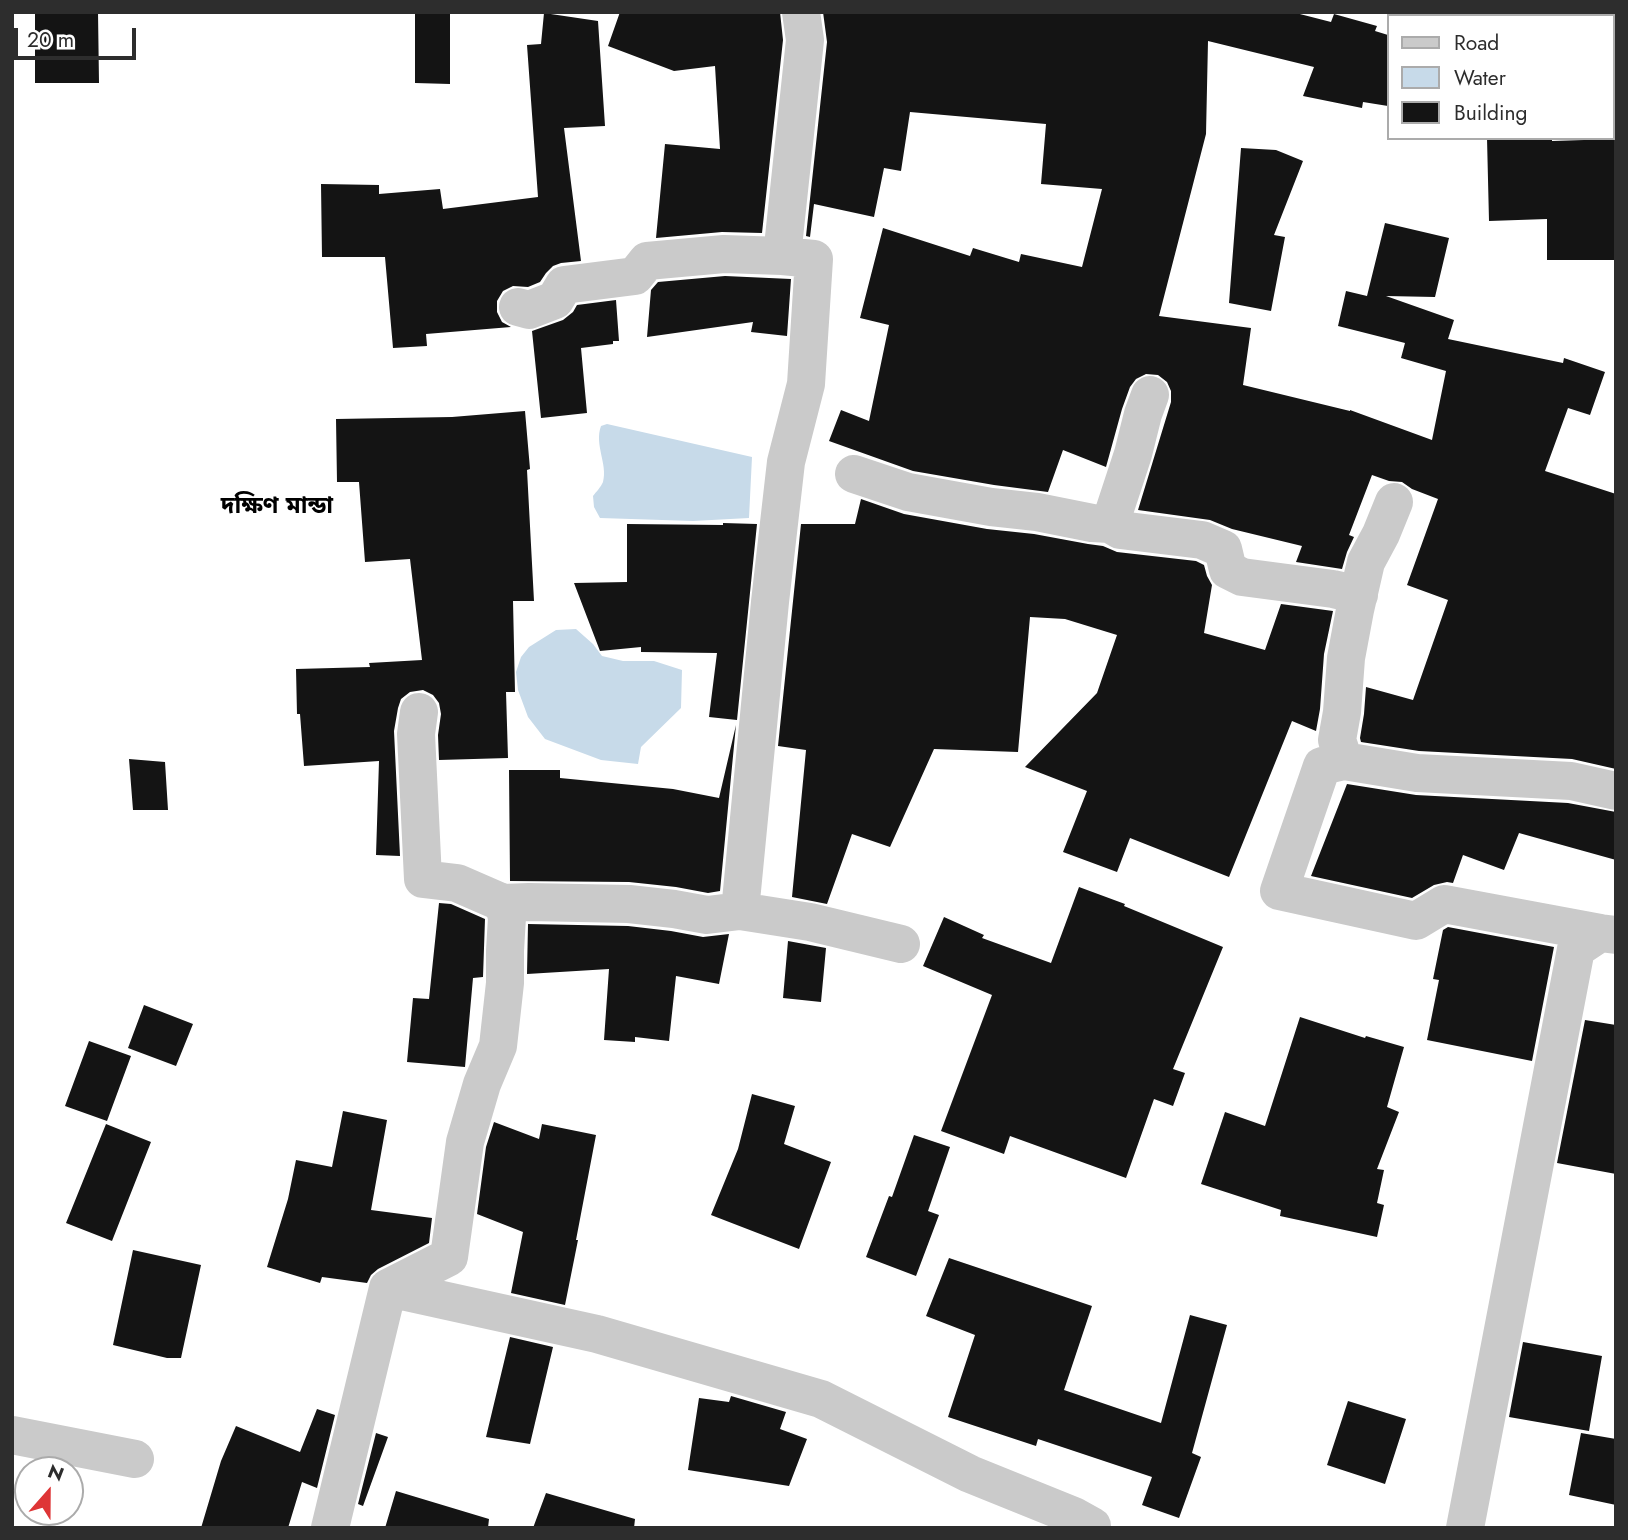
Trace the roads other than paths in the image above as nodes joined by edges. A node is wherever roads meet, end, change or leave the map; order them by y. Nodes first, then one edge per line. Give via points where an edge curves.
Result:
1 (802, 12) edge
2 (782, 256) junction
3 (518, 307) dead end
4 (1150, 395) dead end
5 (854, 474) dead end
6 (1394, 502) dead end
7 (1110, 524) junction
8 (1359, 595) junction
9 (419, 712) dead end
10 (1344, 761) junction
11 (1616, 791) edge
12 (503, 903) junction
13 (740, 911) junction
14 (1608, 934) edge
15 (901, 944) dead end
16 (388, 1288) junction
17 (12, 1435) edge
18 (135, 1459) dead end
19 (330, 1528) edge
20 (1092, 1528) edge
21 (1465, 1528) edge

1 - 2 street via 805,40
2 - 3 street via 724,254 647,261 635,276 564,285 555,300 529,310
2 - 13 street via 814,259 806,384 786,462
4 - 7 street
5 - 7 street via 908,492
6 - 8 street via 1366,562
7 - 8 street via 1120,530 1202,540 1223,549 1228,570 1242,577
8 - 10 street via 1336,740
9 - 12 street via 416,734 423,879 457,883
10 - 11 street via 1417,773 1571,781
10 - 14 street via 1322,766 1279,891 1416,921 1444,904
12 - 13 street via 629,904 707,915
12 - 16 street via 507,917 505,982 498,1046 465,1142 449,1257
13 - 15 street
14 - 21 street via 1576,949
16 - 19 street
16 - 20 street via 597,1334 821,1399 970,1474 1074,1516
17 - 18 street

